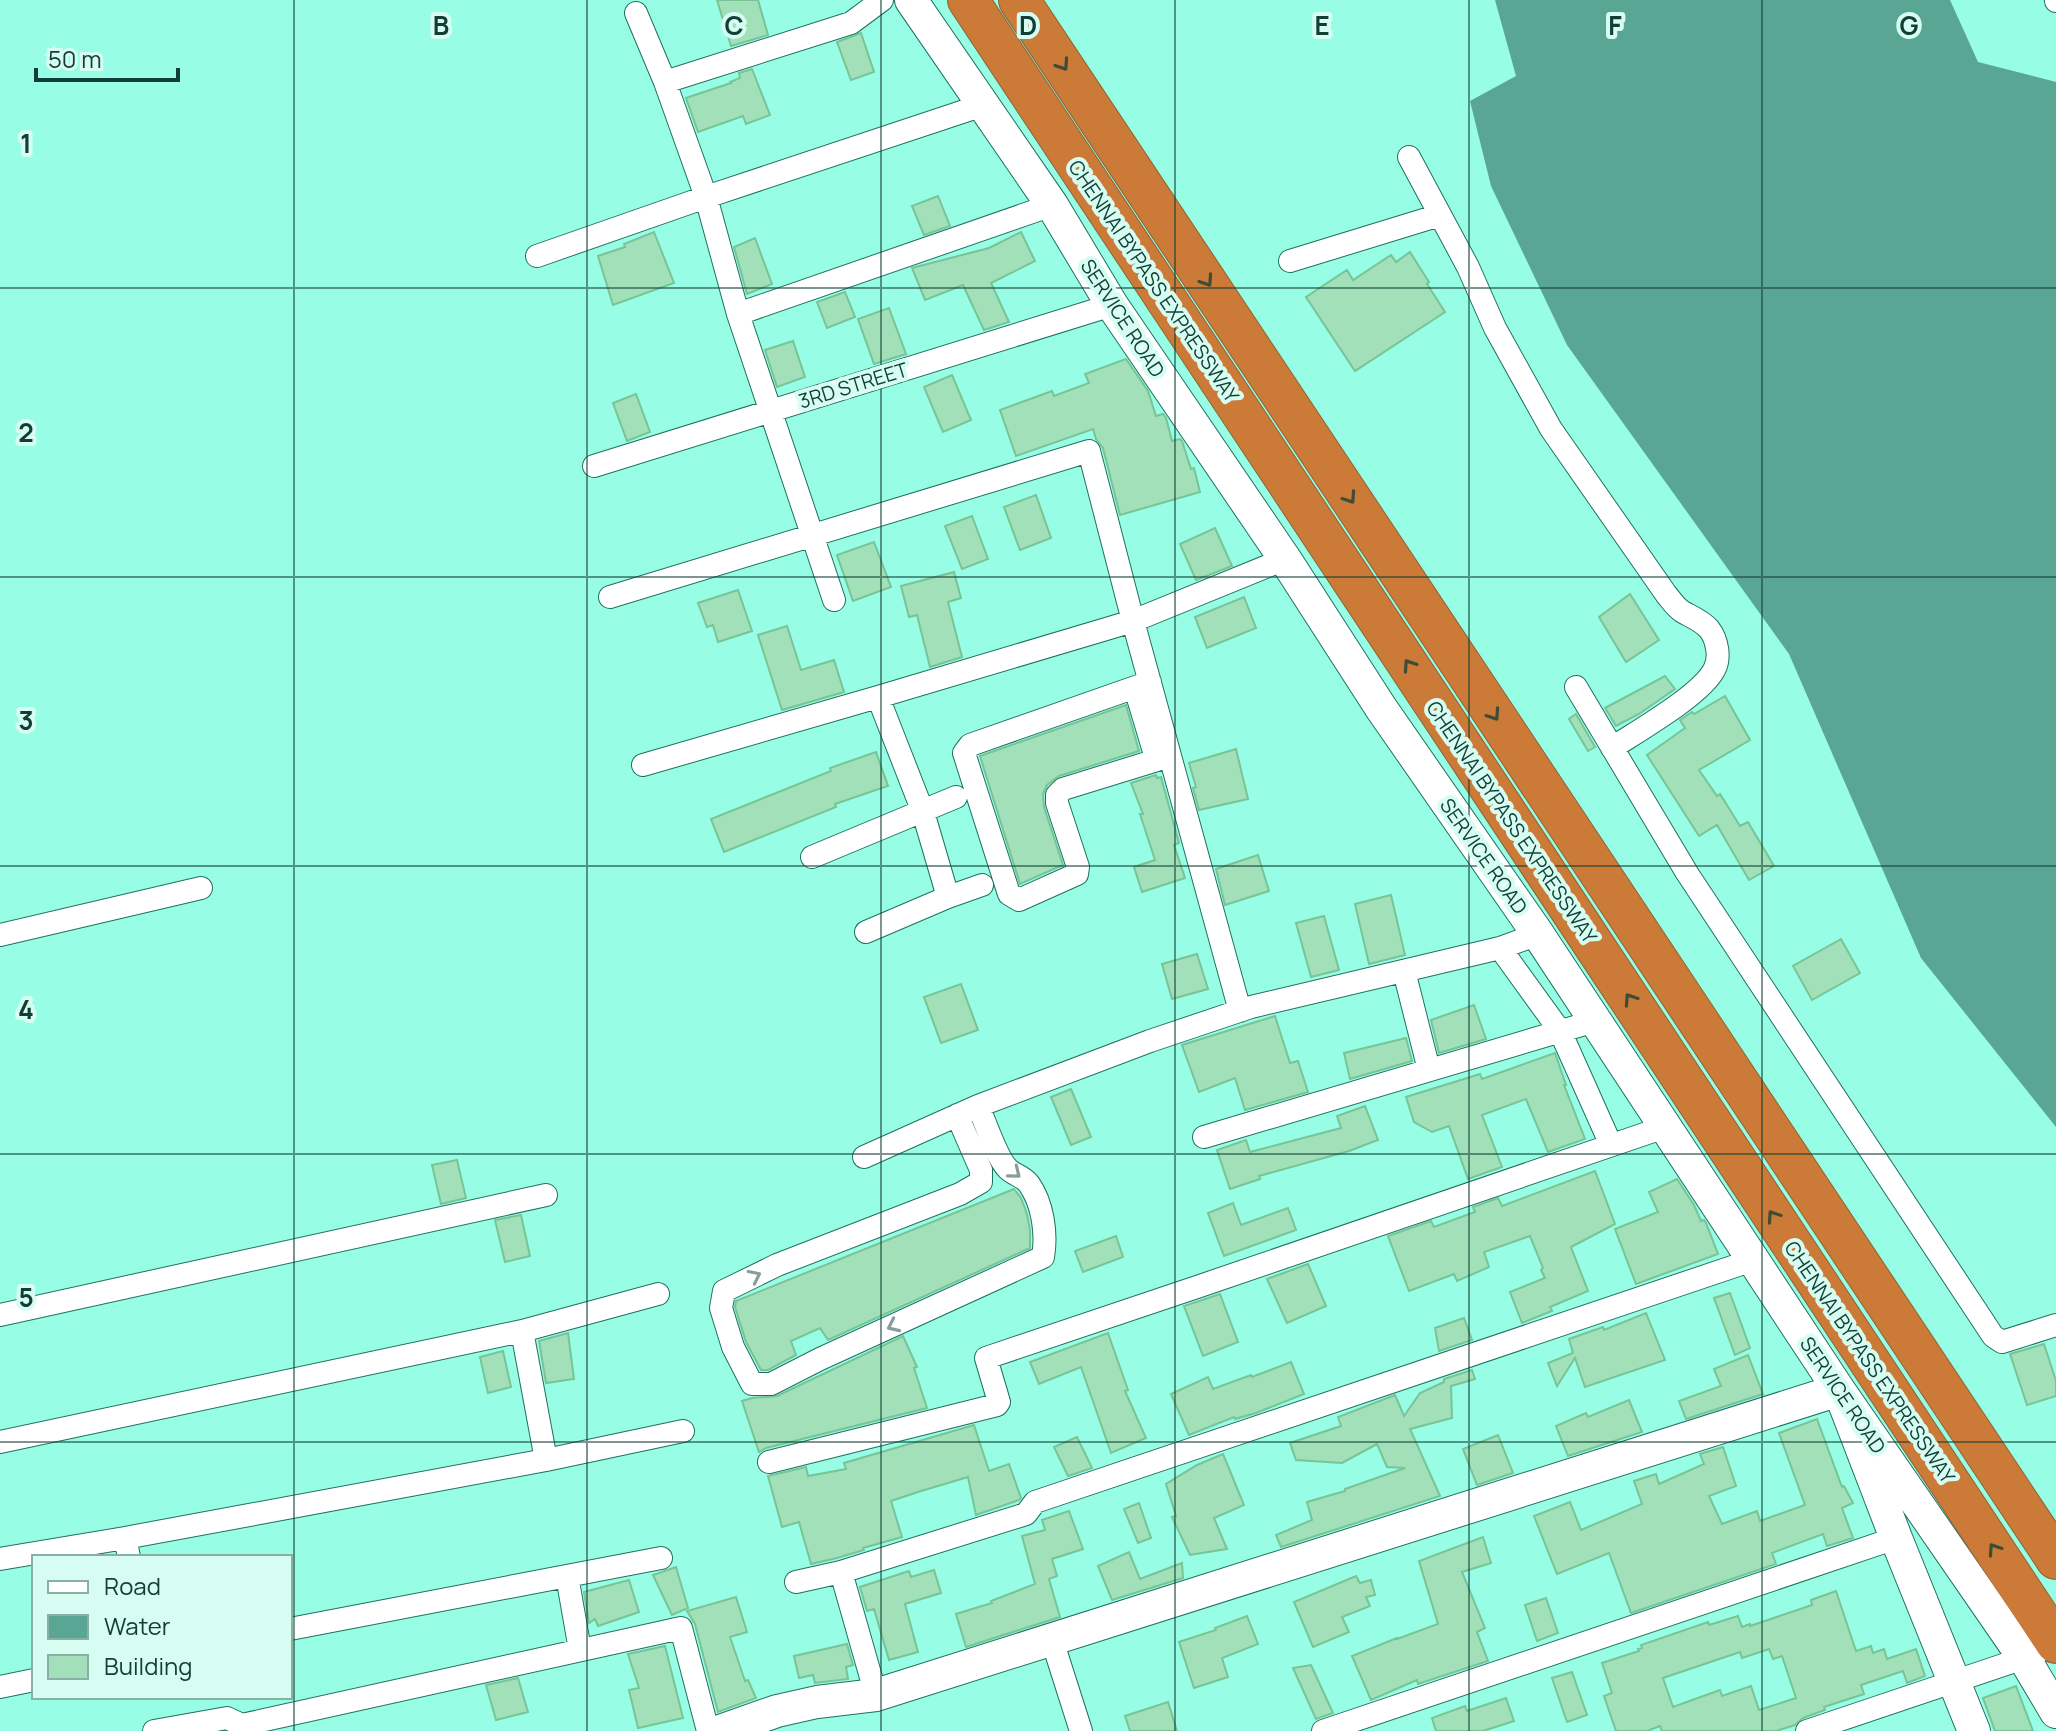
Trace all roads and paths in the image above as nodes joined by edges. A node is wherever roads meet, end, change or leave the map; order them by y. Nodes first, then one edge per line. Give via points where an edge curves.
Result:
1 (882, 0) edge
2 (911, 0) edge
3 (968, 0) edge
4 (1019, 0) edge
5 (636, 13) dead end
6 (665, 82) junction
7 (983, 105) junction
8 (1409, 157) dead end
9 (706, 197) junction
10 (1052, 205) junction
11 (1440, 215) junction
12 (537, 256) dead end
13 (1290, 261) dead end
14 (1112, 305) junction
15 (738, 314) junction
16 (770, 411) junction
17 (594, 466) dead end
18 (813, 537) junction
19 (1285, 559) junction
20 (610, 597) dead end
21 (834, 600) dead end
22 (1133, 621) junction
23 (1142, 685) junction
24 (1576, 687) dead end
25 (878, 697) junction
26 (1612, 748) junction
27 (1163, 758) junction
28 (643, 765) dead end
29 (956, 797) dead end
30 (923, 812) junction
31 (812, 857) dead end
32 (982, 885) dead end
33 (201, 888) dead end
34 (948, 897) junction
35 (866, 932) dead end
36 (1538, 934) junction
37 (0, 935) edge
38 (1500, 948) junction
39 (1404, 971) junction
40 (1240, 1011) junction
41 (1595, 1021) junction
42 (1560, 1031) junction
43 (1429, 1070) junction
44 (978, 1106) junction
45 (957, 1115) junction
46 (1665, 1127) junction
47 (1204, 1137) dead end
48 (1611, 1145) junction
49 (864, 1157) dead end
50 (546, 1195) dead end
51 (1753, 1260) junction
52 (658, 1294) dead end
53 (0, 1315) edge
54 (2056, 1325) edge
55 (522, 1331) junction
56 (1839, 1390) junction
57 (683, 1431) dead end
58 (0, 1442) edge
59 (546, 1460) junction
60 (769, 1462) dead end
61 (1896, 1538) junction
62 (127, 1548) edge
63 (46, 1555) edge
64 (32, 1556) edge
65 (661, 1558) dead end
66 (0, 1559) edge
67 (2056, 1559) edge
68 (841, 1572) junction
69 (567, 1576) junction
70 (796, 1582) dead end
71 (292, 1629) edge
72 (1052, 1640) junction
73 (2043, 1641) edge
74 (580, 1650) junction
75 (32, 1680) edge
76 (1953, 1681) junction
77 (0, 1687) edge
78 (876, 1695) junction
79 (2056, 1712) edge
80 (243, 1728) edge
81 (154, 1731) edge
82 (708, 1731) edge
83 (720, 1731) edge
84 (1081, 1731) edge
85 (1323, 1731) edge
86 (1807, 1731) edge
87 (1974, 1731) edge

1 - 6 street via 851,23
2 - 7 street, SERVICE ROAD
73 -> 3 highway, CHENNAI BYPASS EXPRESSWAY
4 -> 67 highway
5 - 6 street
6 - 9 street
7 - 9 street
7 - 10 street, SERVICE ROAD
8 - 11 street
9 - 12 street
9 - 15 street
10 - 14 street, SERVICE ROAD
10 - 15 street
11 - 13 street
11 - 26 street via 1551,429 1666,594 1715,640 1715,668 1699,689
14 - 16 street, 3RD STREET
14 - 19 street, SERVICE ROAD
15 - 16 street
16 - 17 street, 3RD STREET
16 - 18 street
18 - 20 street
18 - 21 street
18 - 22 street via 1089,451
19 - 22 street
19 - 36 street, SERVICE ROAD
22 - 23 street
22 - 25 street
23 - 27 street
23 - 27 street via 970,745 964,753 1009,894 1019,900 1077,874 1057,803 1063,789
24 - 26 street
25 - 28 street
25 - 30 street
26 - 54 street via 1687,873 1993,1336 2002,1342
27 - 40 street
29 - 30 street
30 - 31 street
30 - 34 street
32 - 34 street
33 - 37 street
34 - 35 street
36 - 38 street
36 - 41 street, SERVICE ROAD
38 - 39 street
38 - 42 street
39 - 40 street
39 - 43 street
40 - 44 street
41 - 42 street
41 - 46 street, SERVICE ROAD
42 - 43 street
42 - 48 street
43 - 47 street
44 - 45 street
44 -> 45 street via 1008,1169 1028,1183 1040,1207 1043,1257 771,1384 752,1384 721,1308 724,1291 981,1182 981,1170
45 - 49 street
46 - 48 street
46 - 51 street, SERVICE ROAD
48 - 60 street via 986,1358 997,1405
50 - 53 street
51 - 56 street, SERVICE ROAD
51 - 68 street via 1035,1502 1026,1514
52 - 55 street
55 - 58 street
55 - 59 street
56 - 61 street
56 - 72 street
56 - 73 street, SERVICE ROAD
57 - 59 street
59 - 62 street
61 - 76 street
61 - 85 street
62 - 63 street
64 - 66 street
65 - 69 street
68 - 70 street
68 - 78 street
69 - 71 street
69 - 74 street
72 - 78 street
72 - 84 street
73 - 76 street
73 - 79 street, SERVICE ROAD
74 - 80 street
74 - 82 street via 681,1628
75 - 77 street
76 - 86 street
76 - 87 street
78 - 83 street via 777,1711
80 - 81 street via 227,1718

